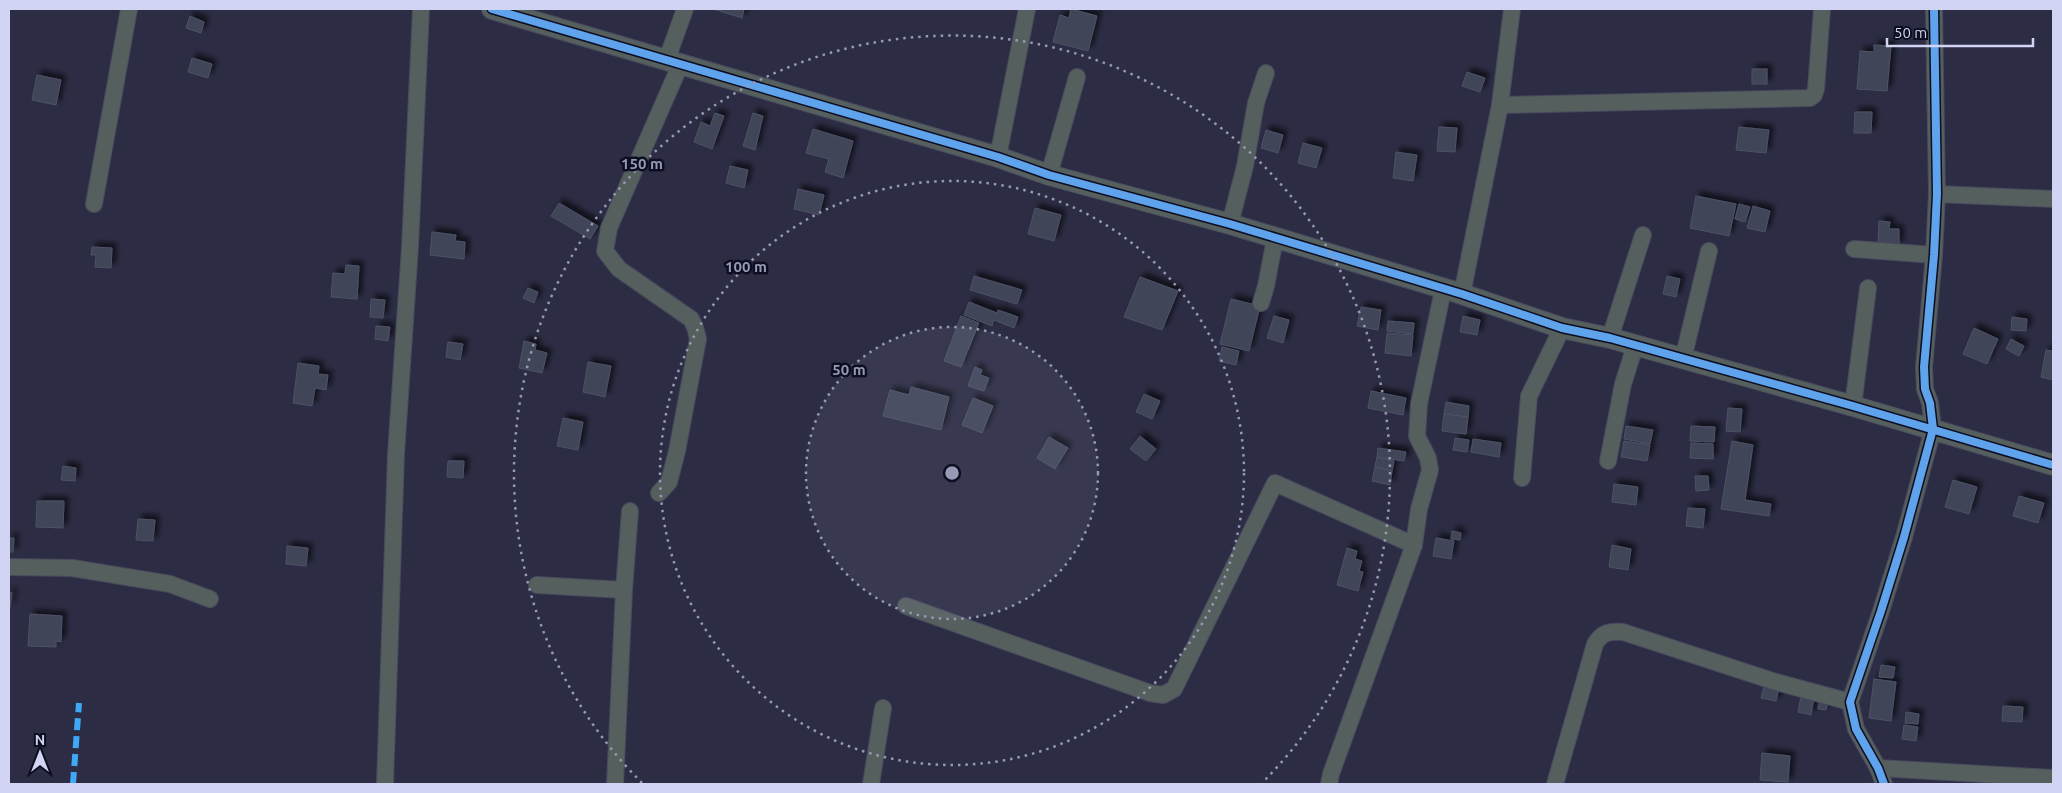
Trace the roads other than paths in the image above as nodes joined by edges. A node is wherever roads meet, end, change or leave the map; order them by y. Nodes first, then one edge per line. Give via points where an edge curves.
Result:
1 (129, 9) edge
2 (421, 9) edge
3 (492, 9) edge
4 (684, 9) edge
5 (1027, 9) edge
6 (1512, 9) edge
7 (1822, 9) edge
8 (1934, 9) edge
9 (674, 61) junction
10 (1266, 73) dead end
11 (1077, 77) dead end
12 (1500, 105) junction
13 (998, 157) junction
14 (1049, 175) junction
15 (1937, 194) junction
16 (2053, 199) edge
17 (94, 204) dead end
18 (1230, 224) junction
19 (1643, 235) dead end
20 (1275, 239) junction
21 (1854, 249) dead end
22 (1709, 250) dead end
23 (1934, 255) junction
24 (1868, 288) dead end
25 (1452, 292) junction
26 (1261, 303) dead end
27 (1562, 328) junction
28 (1610, 338) junction
29 (1635, 346) junction
30 (1683, 359) junction
31 (1853, 406) junction
32 (1933, 428) junction
33 (1608, 461) dead end
34 (2053, 466) edge
35 (1522, 478) dead end
36 (659, 493) dead end
37 (630, 511) dead end
38 (1414, 545) junction
39 (9, 567) edge
40 (537, 586) dead end
41 (624, 590) junction
42 (210, 599) dead end
43 (906, 606) dead end
44 (1850, 702) junction
45 (883, 708) dead end
46 (1878, 768) junction
47 (2053, 778) edge
48 (385, 784) edge
49 (615, 784) edge
50 (871, 784) edge
51 (1330, 784) edge
52 (1555, 784) edge
53 (1884, 784) edge

1 - 17 street
2 - 48 street via 396,454
3 - 9 street
4 - 9 street
5 - 13 street
6 - 12 street
7 - 12 street via 1816,89 1810,98
8 - 15 street
9 - 13 street
9 - 36 street via 610,228 605,251 619,269 681,311 696,327 698,339 681,435 669,482
10 - 18 street via 1256,103
11 - 14 street
12 - 25 street
13 - 14 street
14 - 18 street
15 - 16 street
15 - 23 street
18 - 20 street
19 - 28 street
20 - 25 street
20 - 26 street
21 - 23 street
22 - 30 street
23 - 32 street via 1924,368
24 - 31 street
25 - 27 street
25 - 38 street via 1419,404 1417,436 1430,470 1419,509
27 - 28 street
27 - 35 street via 1529,396
28 - 29 street
29 - 30 street
29 - 33 street via 1623,384
30 - 31 street
31 - 32 street
32 - 34 street
32 - 44 street via 1882,611
37 - 41 street
38 - 43 street via 1275,483 1174,689 1163,695
38 - 51 street
39 - 42 street via 72,568 170,584
40 - 41 street
41 - 49 street
44 - 46 street via 1856,729
44 - 52 street via 1776,682 1623,632 1608,631 1595,644
45 - 50 street
46 - 47 street
46 - 53 street

